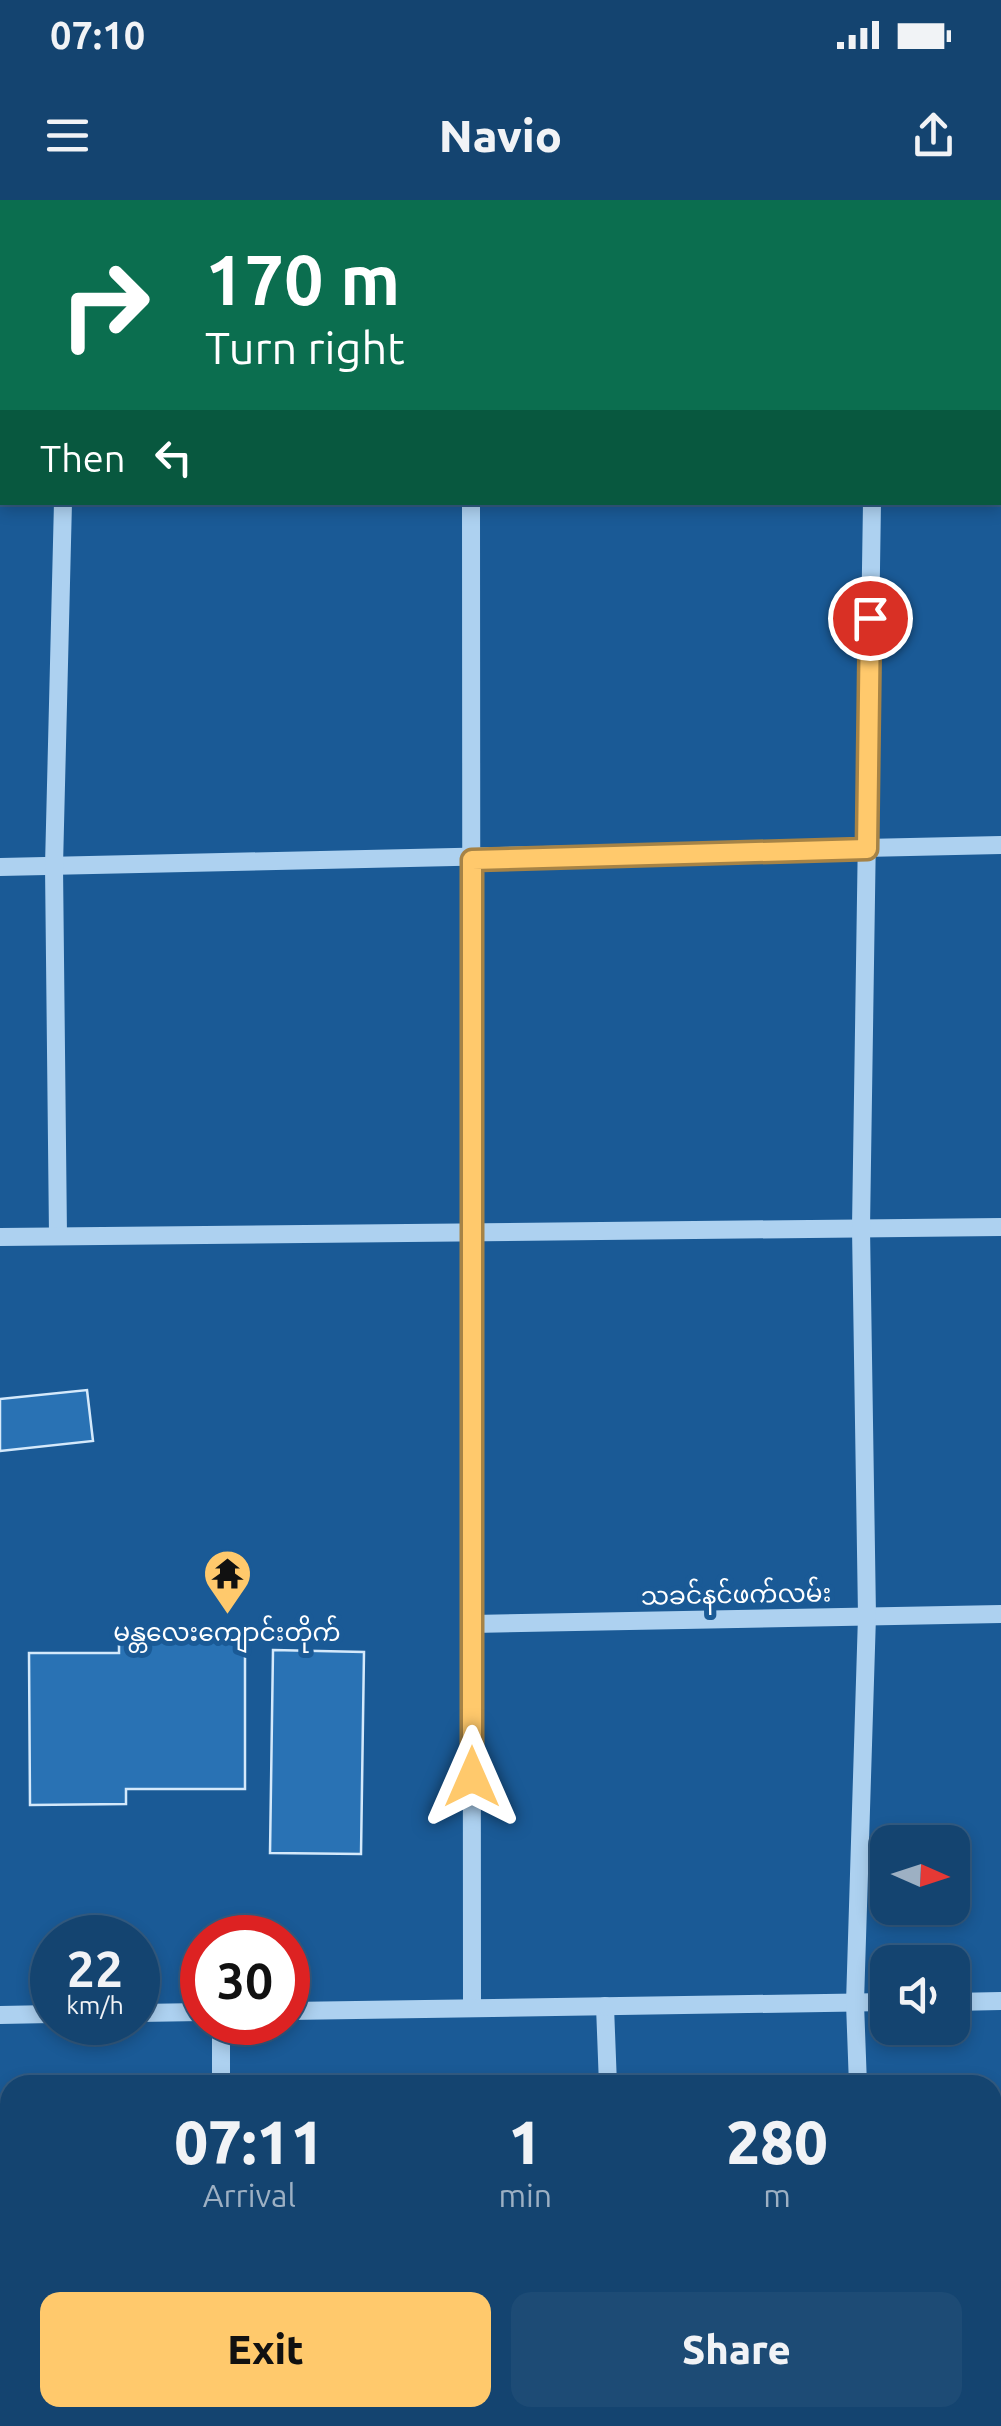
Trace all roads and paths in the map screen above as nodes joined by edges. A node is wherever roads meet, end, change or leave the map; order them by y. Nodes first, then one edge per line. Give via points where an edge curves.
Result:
1 (63, 505) edge
2 (470, 505) edge
3 (872, 505) edge
4 (1001, 845) edge
5 (867, 849) junction
6 (472, 860) junction
7 (54, 866) junction
8 (0, 867) edge
9 (1001, 1227) edge
10 (861, 1228) junction
11 (474, 1230) junction
12 (58, 1236) junction
13 (0, 1237) edge
14 (1001, 1614) edge
15 (866, 1616) junction
16 (472, 1624) junction
17 (1001, 2001) edge
18 (970, 2002) edge
19 (855, 2003) junction
20 (870, 2003) edge
21 (605, 2006) junction
22 (472, 2008) junction
23 (310, 2011) edge
24 (30, 2014) edge
25 (0, 2015) edge
26 (221, 2045) edge
27 (221, 2075) edge
28 (608, 2075) edge
29 (858, 2075) edge

1 - 7 street
2 - 6 street
3 - 5 street
4 - 5 street
5 - 6 street
5 - 10 street
6 - 7 street
6 - 11 street
7 - 8 street
7 - 12 street
9 - 10 street
10 - 11 street
10 - 15 street
11 - 12 street
11 - 16 street
12 - 13 street
14 - 15 street, သခင်နင်ဖက်လမ်း
15 - 16 street, သခင်နင်ဖက်လမ်း
15 - 19 street
16 - 22 street
17 - 18 street
19 - 20 street
19 - 21 street
19 - 29 street
21 - 22 street
21 - 28 street
22 - 23 street
24 - 25 street
26 - 27 street

